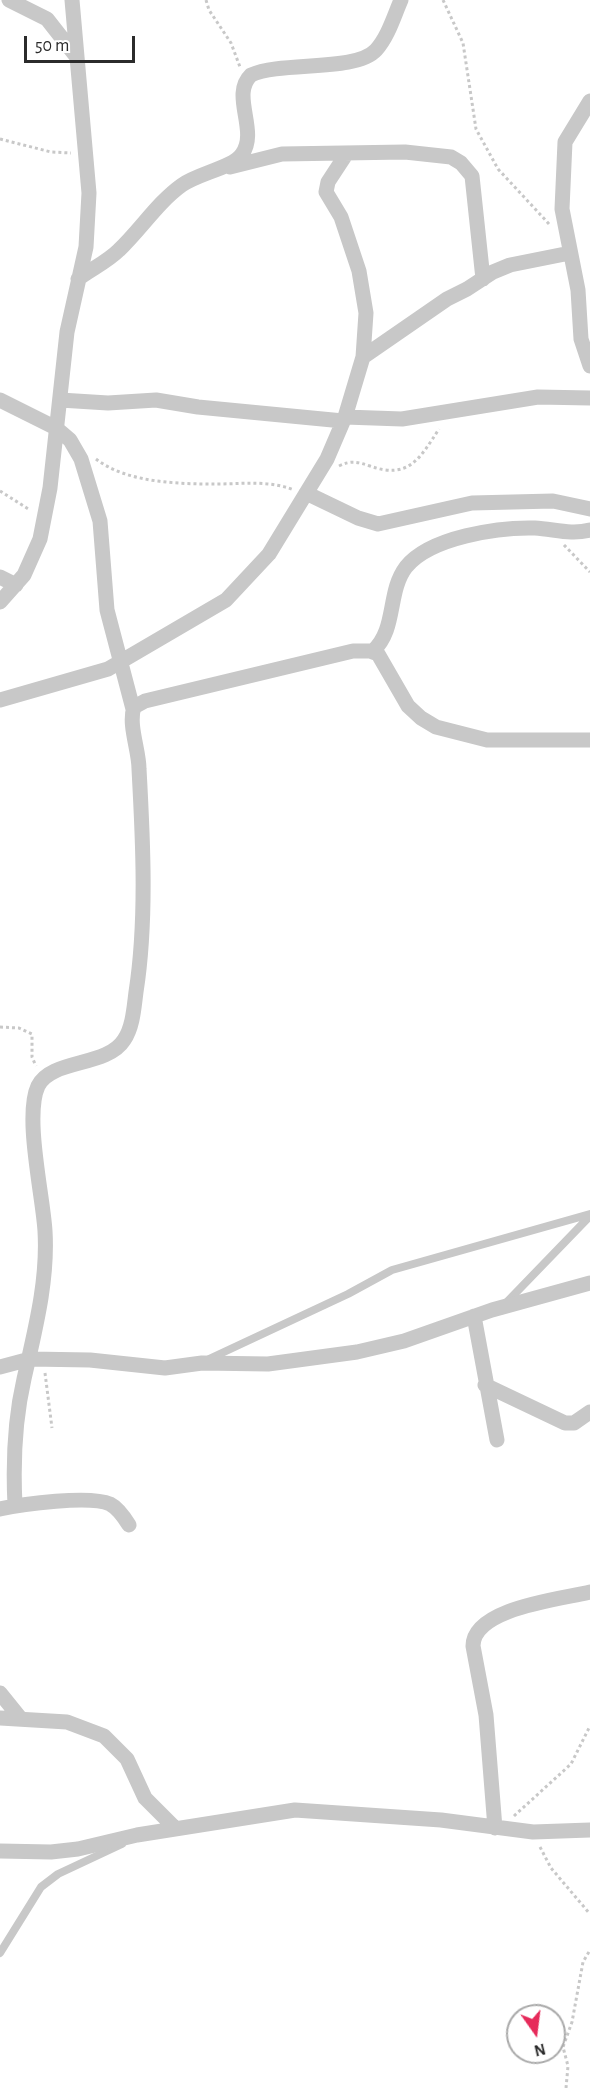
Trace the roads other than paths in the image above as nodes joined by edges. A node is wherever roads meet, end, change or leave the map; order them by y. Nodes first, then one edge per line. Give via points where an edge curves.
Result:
1 (9, 0) edge
2 (72, 0) edge
3 (401, 0) edge
4 (77, 59) junction
5 (590, 101) edge
6 (347, 153) junction
7 (218, 167) junction
8 (569, 246) junction
9 (78, 279) junction
10 (483, 279) junction
11 (363, 357) junction
12 (590, 366) edge
13 (590, 398) edge
14 (0, 400) edge
15 (60, 400) junction
16 (344, 419) junction
17 (56, 428) junction
18 (306, 493) junction
19 (590, 509) edge
20 (590, 530) edge
21 (0, 577) edge
22 (16, 585) junction
23 (0, 602) edge
24 (373, 651) junction
25 (121, 662) junction
26 (0, 700) edge
27 (133, 709) junction
28 (590, 740) edge
29 (590, 1215) edge
30 (590, 1283) edge
31 (501, 1307) junction
32 (474, 1316) junction
33 (37, 1359) junction
34 (202, 1363) junction
35 (0, 1367) edge
36 (485, 1385) junction
37 (590, 1412) edge
38 (497, 1440) dead end
39 (8, 1507) edge
40 (129, 1525) dead end
41 (590, 1592) edge
42 (0, 1693) edge
43 (0, 1718) edge
44 (21, 1719) junction
45 (499, 1828) junction
46 (176, 1829) junction
47 (590, 1830) edge
48 (138, 1834) junction
49 (0, 1851) edge
50 (0, 1953) edge

1 - 4 street via 47,19
2 - 4 street
3 - 7 street via 372,53 349,61 262,70 250,75 245,84 246,145 235,161
4 - 9 street via 89,193 85,259
5 - 8 street via 565,142 562,208
6 - 7 street via 282,154
6 - 10 street via 443,155 464,166 472,179
6 - 11 street via 326,192 341,216 359,271 366,313
7 - 9 street via 170,194 118,251
8 - 10 street via 510,265
8 - 12 street via 578,290 581,339
9 - 15 street via 67,332
10 - 11 street via 447,298
11 - 16 street
13 - 16 street via 545,396 402,419
14 - 17 street
15 - 16 street via 156,400
15 - 17 street
16 - 18 street
17 - 22 street via 44,520 32,559
17 - 25 street via 70,440 81,459 96,507 107,610
18 - 19 street via 378,524 471,503 546,501
18 - 25 street via 269,554 243,585 211,611
20 - 24 street via 504,529 468,534 415,560 402,575 388,631
21 - 22 street
22 - 23 street
24 - 27 street via 353,651 145,701
24 - 28 street via 408,706 436,727 487,740
25 - 26 street via 86,677
25 - 27 street
27 - 33 street via 142,857 136,990 123,1041 110,1052 51,1074 42,1080 36,1096 34,1120 46,1273
29 - 31 lane
29 - 34 lane via 392,1270
30 - 31 street
31 - 32 street
32 - 34 street via 404,1341 357,1352 268,1364
32 - 36 street
33 - 34 street via 165,1368
33 - 35 street
33 - 39 street via 19,1417
36 - 37 street via 565,1423 574,1423
36 - 38 street
39 - 40 street via 103,1502 116,1508
41 - 45 street via 503,1613 475,1634 473,1646 486,1715
42 - 44 street
43 - 44 street
44 - 46 street via 81,1725 109,1739 127,1760 145,1798
45 - 46 street via 295,1810
45 - 47 street via 535,1832
46 - 48 street
48 - 49 street via 78,1849
48 - 50 lane via 58,1874 41,1887

